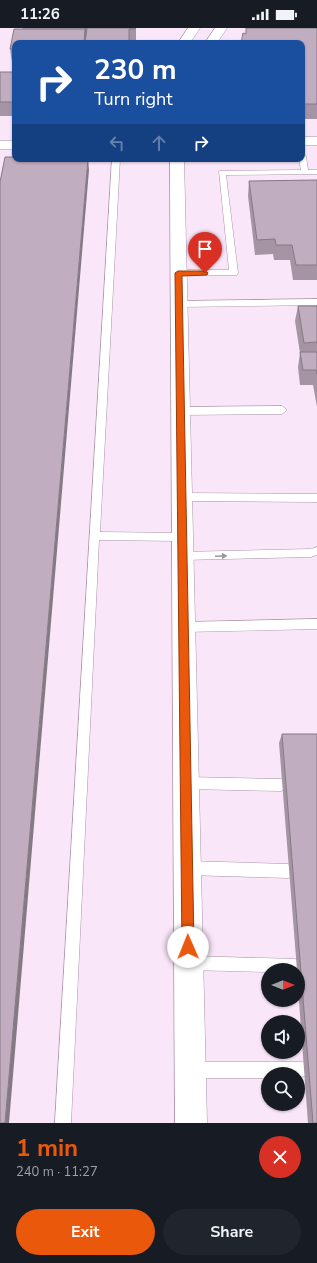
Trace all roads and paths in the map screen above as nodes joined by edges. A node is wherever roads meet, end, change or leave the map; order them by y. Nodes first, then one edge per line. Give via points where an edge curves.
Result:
1 (194, 28) edge
2 (221, 28) edge
3 (186, 40) edge
4 (213, 40) edge
5 (305, 141) edge
6 (317, 141) edge
7 (0, 145) edge
8 (12, 145) edge
9 (116, 162) edge
10 (177, 162) edge
11 (303, 162) edge
12 (305, 172) junction
13 (317, 172) edge
14 (178, 273) junction
15 (317, 302) edge
16 (179, 304) junction
17 (180, 410) junction
18 (282, 410) dead end
19 (181, 498) junction
20 (317, 498) edge
21 (94, 536) junction
22 (182, 546) junction
23 (314, 552) edge
24 (317, 624) edge
25 (184, 627) junction
26 (186, 783) junction
27 (281, 785) dead end
28 (187, 868) junction
29 (288, 871) dead end
30 (188, 963) junction
31 (261, 965) edge
32 (190, 1070) junction
33 (261, 1070) edge
34 (62, 1123) edge
35 (191, 1123) edge

1 - 3 street
2 - 4 street
5 - 6 street
7 - 8 street
9 - 21 lane
10 - 14 street
11 - 12 lane
12 - 13 lane
12 - 14 lane via 222,173 234,273
14 - 16 street
15 - 16 lane
16 - 17 street
17 - 18 lane
17 - 19 street
19 - 20 lane
19 - 22 street
21 - 22 lane
21 - 34 lane
22 -> 23 lane
22 - 25 street
24 - 25 lane
25 - 26 street
26 - 27 lane
26 - 28 street
28 - 29 lane
28 - 30 street
30 - 31 lane
30 - 32 street
32 - 33 lane
32 - 35 street

